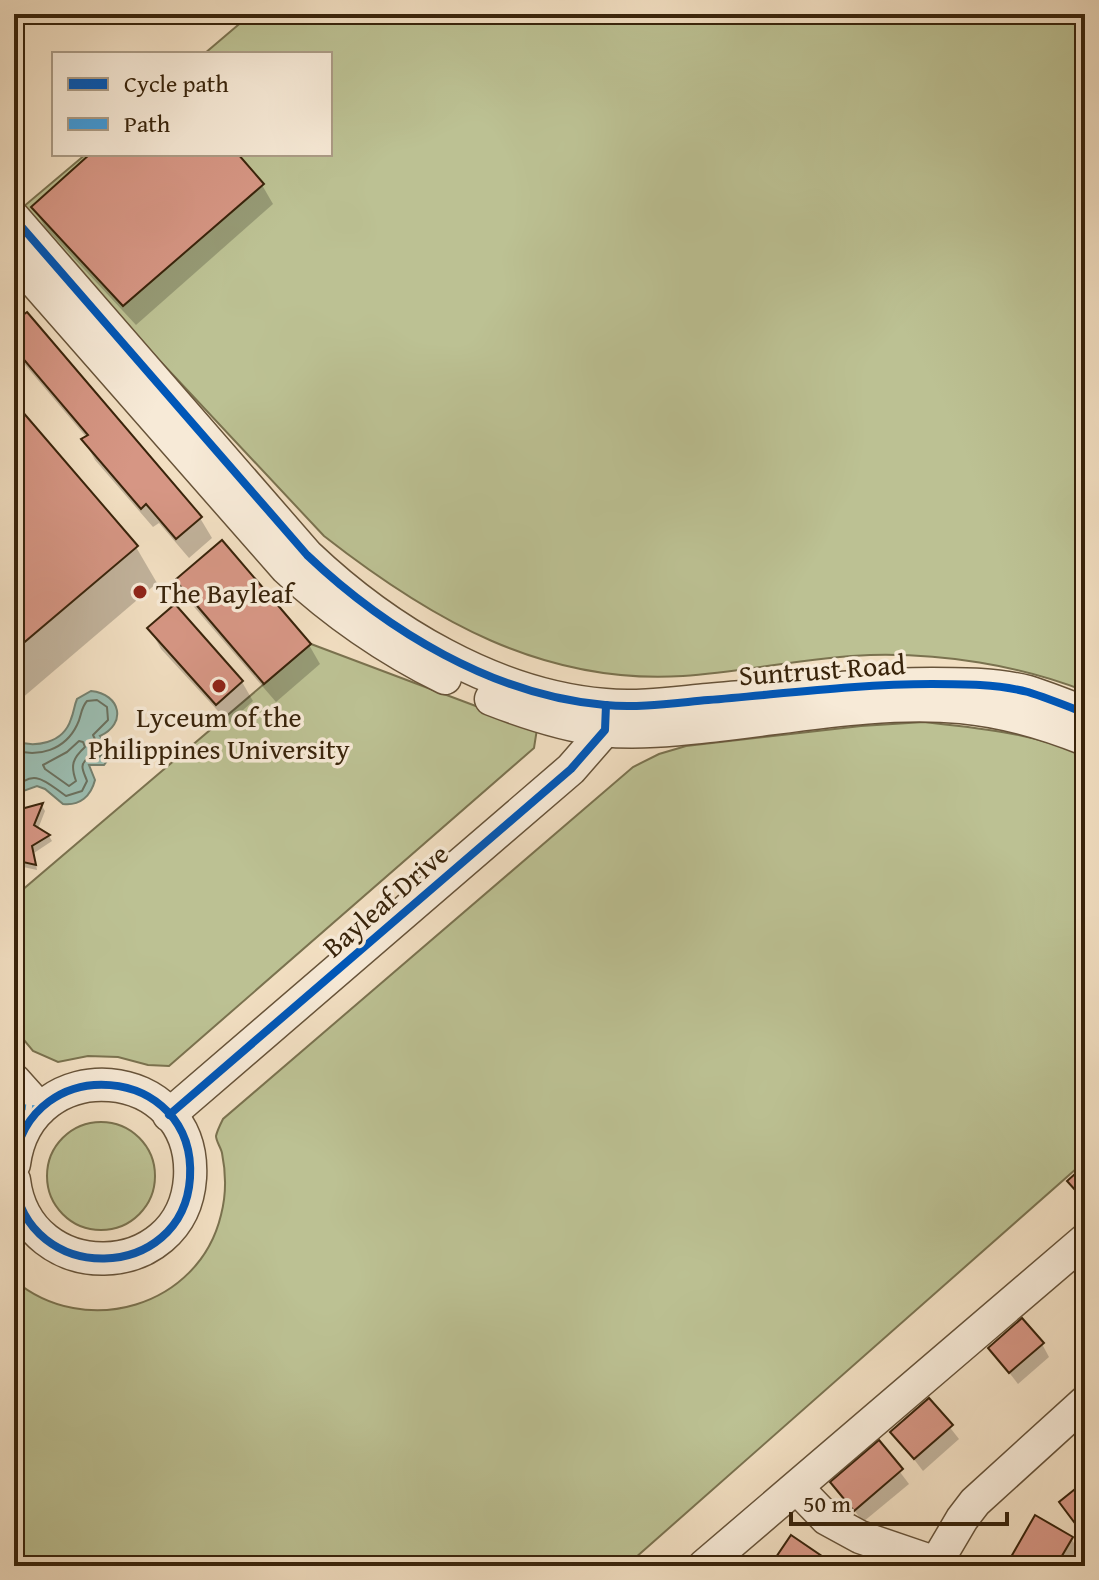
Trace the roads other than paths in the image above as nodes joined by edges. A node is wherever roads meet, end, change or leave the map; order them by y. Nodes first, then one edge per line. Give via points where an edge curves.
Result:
1 (14, 218) edge
2 (14, 258) edge
3 (1085, 713) edge
4 (606, 718) junction
5 (1085, 739) edge
6 (14, 1080) edge
7 (40, 1109) junction
8 (169, 1115) junction
9 (14, 1164) edge
10 (14, 1180) edge
11 (1085, 1240) edge
12 (1085, 1402) edge
13 (797, 1488) junction
14 (940, 1565) edge
15 (704, 1566) edge

1 - 4 street via 332,579 411,634 485,673
2 - 4 street via 319,599 398,653 477,694 554,722
3 - 4 street, Suntrust Road via 1027,692 961,684 881,685 657,704
4 - 5 street, Suntrust Road via 666,731 922,706 999,712
4 - 8 street, Bayleaf Drive via 571,769
6 - 7 street
7 - 8 street via 64,1092 106,1083 134,1089
7 - 9 street via 23,1131
8 - 10 street via 188,1151 188,1191 169,1228 137,1252 97,1260 59,1249 29,1222
11 - 13 street
12 - 14 street via 975,1502
13 - 14 street via 827,1519 860,1537
13 - 15 street

